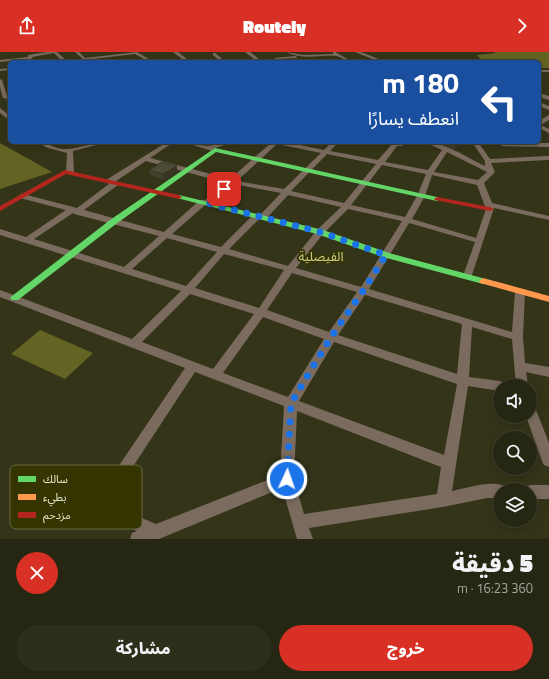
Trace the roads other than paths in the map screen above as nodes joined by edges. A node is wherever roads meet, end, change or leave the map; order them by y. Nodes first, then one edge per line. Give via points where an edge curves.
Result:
1 (23, 52) edge
2 (55, 52) edge
3 (77, 52) edge
4 (111, 52) edge
5 (135, 52) edge
6 (184, 52) edge
7 (246, 52) edge
8 (288, 52) edge
9 (310, 52) edge
10 (333, 52) edge
11 (357, 52) edge
12 (176, 53) edge
13 (219, 53) dead end
14 (117, 55) junction
15 (296, 55) junction
16 (339, 55) junction
17 (303, 56) junction
18 (30, 57) junction
19 (122, 58) dead end
20 (35, 60) edge
21 (64, 60) edge
22 (91, 60) edge
23 (149, 60) edge
24 (186, 60) edge
25 (222, 60) edge
26 (258, 60) edge
27 (279, 60) edge
28 (348, 60) edge
29 (379, 60) edge
30 (0, 61) edge
31 (0, 80) edge
32 (1, 87) edge
33 (5, 98) edge
34 (0, 110) edge
35 (8, 117) edge
36 (549, 117) edge
37 (542, 127) edge
38 (43, 144) edge
39 (96, 144) edge
40 (168, 144) edge
41 (193, 144) edge
42 (225, 144) edge
43 (275, 144) edge
44 (288, 144) edge
45 (334, 144) edge
46 (392, 144) edge
47 (433, 144) edge
48 (476, 144) edge
49 (501, 144) edge
50 (547, 145) edge
51 (446, 148) junction
52 (211, 149) junction
53 (70, 150) junction
54 (327, 151) junction
55 (549, 158) edge
56 (144, 159) junction
57 (519, 159) junction
58 (256, 160) junction
59 (488, 161) junction
60 (380, 163) junction
61 (187, 170) junction
62 (305, 171) junction
63 (430, 172) junction
64 (491, 172) junction
65 (70, 173) junction
66 (232, 182) junction
67 (112, 183) junction
68 (363, 183) junction
69 (480, 183) junction
70 (156, 191) junction
71 (286, 192) junction
72 (23, 196) junction
73 (421, 196) junction
74 (205, 203) junction
75 (346, 206) junction
76 (490, 207) junction
77 (0, 209) edge
78 (75, 211) junction
79 (260, 217) junction
80 (549, 218) edge
81 (407, 220) junction
82 (113, 222) junction
83 (0, 232) edge
84 (320, 232) junction
85 (164, 235) junction
86 (27, 240) junction
87 (479, 241) junction
88 (222, 251) junction
89 (72, 254) junction
90 (386, 255) junction
91 (290, 269) junction
92 (126, 270) junction
93 (468, 276) junction
94 (188, 290) junction
95 (363, 291) junction
96 (520, 291) junction
97 (0, 293) edge
98 (15, 298) junction
99 (549, 299) edge
100 (262, 312) junction
101 (467, 322) junction
102 (331, 337) junction
103 (517, 337) junction
104 (134, 343) junction
105 (193, 365) junction
106 (520, 366) junction
107 (549, 372) edge
108 (216, 374) junction
109 (521, 379) edge
110 (463, 381) junction
111 (493, 385) edge
112 (291, 403) junction
113 (535, 423) edge
114 (549, 461) edge
115 (448, 463) junction
116 (126, 465) edge
117 (287, 479) junction
118 (493, 491) edge
119 (537, 492) edge
120 (549, 492) edge
121 (443, 500) junction
122 (299, 522) junction
123 (142, 526) edge
124 (156, 532) junction
125 (138, 539) edge
126 (305, 539) edge

1 - 18 street
2 - 18 street
2 - 21 street
3 - 22 street via 84,59
4 - 14 street
5 - 14 street
5 - 23 street
6 - 12 street
7 - 26 street
8 - 15 street
9 - 15 street
10 - 16 street
11 - 29 street
12 - 24 street
13 - 25 street via 214,54
14 - 19 street
14 - 22 street
15 - 17 street
16 - 17 street
16 - 28 street
17 - 27 street via 276,58
18 - 20 street
18 - 30 street
31 - 32 street
32 - 33 street
34 - 35 street
36 - 37 street
38 - 53 street
39 - 53 street
40 - 56 street
41 - 52 street
42 - 52 street
43 - 58 street
44 - 54 street
45 - 54 street
46 - 60 street
47 - 51 street
48 - 59 street
49 - 50 street
49 - 57 street
51 - 63 street
51 - 64 street
52 - 58 street
52 - 61 street
53 - 65 street
54 - 60 street
54 - 62 street
55 - 57 street
56 - 61 street
56 - 67 street
57 - 59 street
58 - 62 street
58 - 66 street
59 - 64 street
60 - 63 street
60 - 68 street
61 - 66 street
61 - 70 street
62 - 68 street
62 - 71 street
63 - 69 street
63 - 73 street
64 - 69 street
65 - 67 street
65 - 72 street via 65,172
66 - 71 street
66 - 74 street
67 - 70 street
67 - 78 street
68 - 73 street
68 - 75 street
69 - 76 street
70 - 74 street
70 - 82 street
71 - 75 street
71 - 79 street
72 - 77 street
72 - 78 street
73 - 76 street
73 - 81 street
74 - 79 street
74 - 85 street
75 - 81 street
75 - 84 street
76 - 80 street
76 - 87 street
78 - 82 street
78 - 86 street
79 - 84 street
79 - 88 street
81 - 87 street
81 - 90 street
82 - 85 street
82 - 89 street
83 - 86 street
84 - 90 street
84 - 91 street
85 - 88 street
85 - 92 street
86 - 89 street
87 - 93 street
88 - 91 street
88 - 94 street
89 - 92 street
89 - 98 street
90 - 93 street
90 - 95 street
91 - 95 street
91 - 100 street
92 - 94 street
93 - 96 street
94 - 100 street
94 - 104 street
95 - 101 street
95 - 102 street
96 - 99 street
96 - 103 street
97 - 98 street
98 - 104 street
100 - 102 street
100 - 108 street
101 - 103 street
101 - 110 street
102 - 110 street
102 - 112 street
103 - 106 street
104 - 105 street
105 - 108 street
105 - 116 street
106 - 107 street
106 - 109 street
108 - 112 street
110 - 111 street
110 - 115 street
112 - 115 street
112 - 117 street
113 - 114 street
115 - 121 street
117 - 122 street
117 - 124 street
118 - 121 street
119 - 120 street
121 - 122 street
122 - 126 street
123 - 124 street
124 - 125 street

